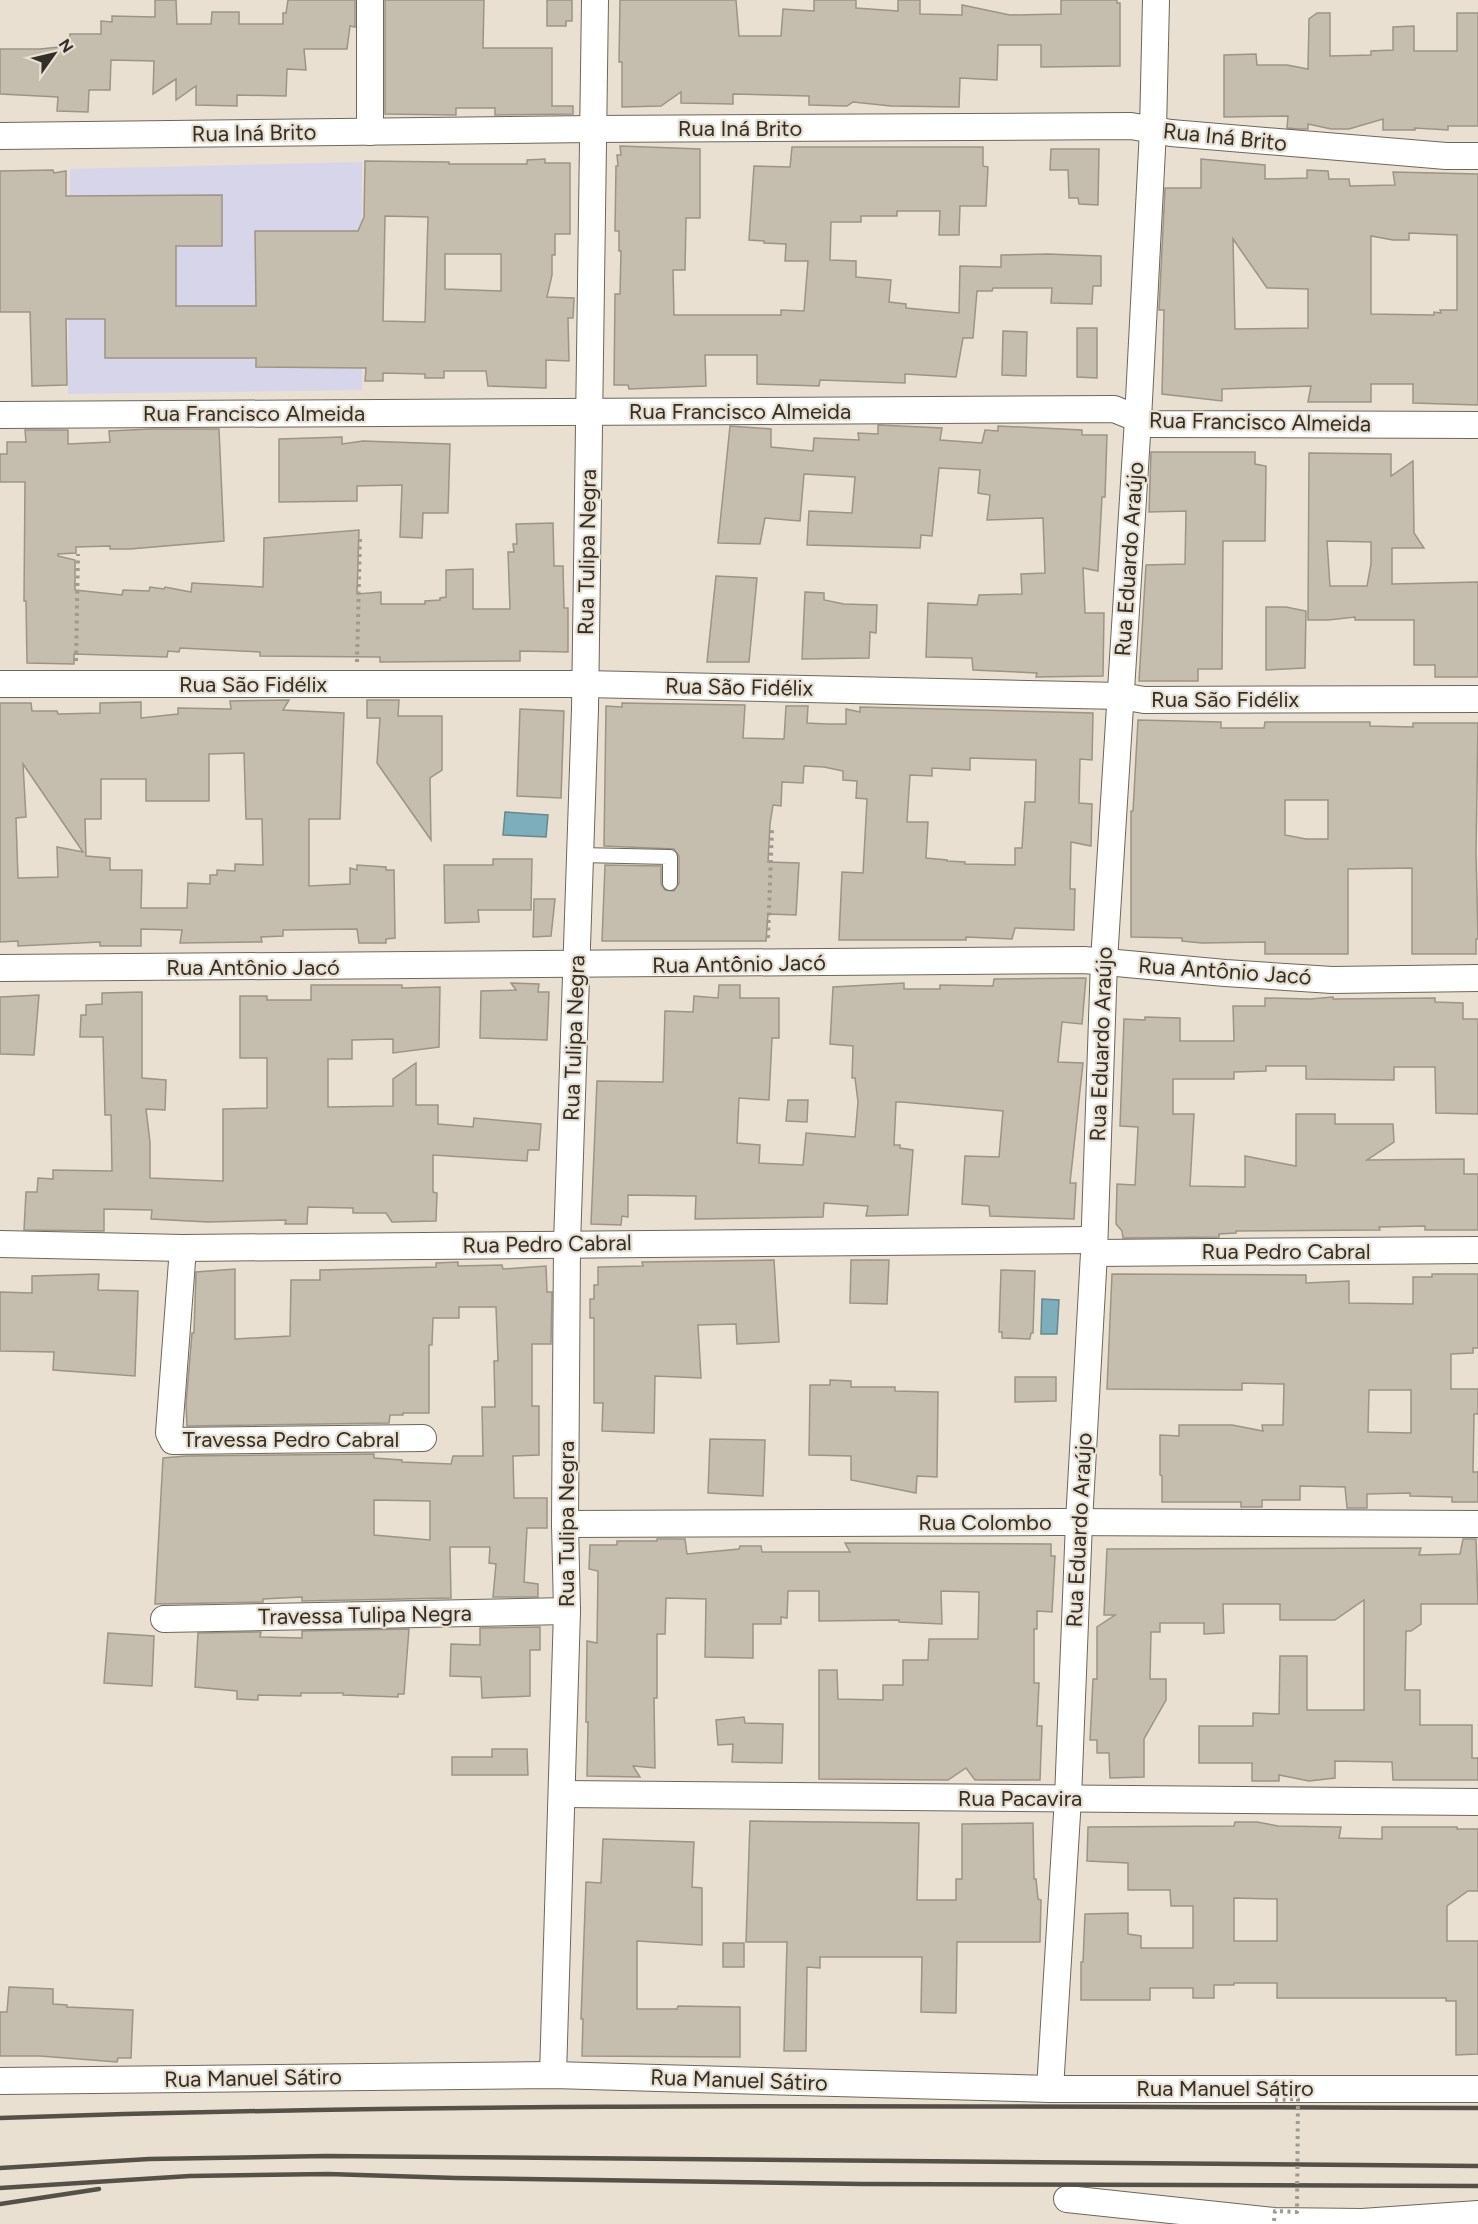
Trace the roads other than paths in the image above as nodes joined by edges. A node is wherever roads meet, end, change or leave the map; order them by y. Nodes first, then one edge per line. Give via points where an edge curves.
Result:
1 (370, 0) edge
2 (595, 0) edge
3 (1156, 0) edge
4 (593, 129) junction
5 (1153, 130) junction
6 (370, 132) junction
7 (0, 136) edge
8 (1478, 156) edge
9 (590, 411) junction
10 (0, 415) edge
11 (1138, 419) junction
12 (1478, 425) edge
13 (0, 684) edge
14 (585, 684) junction
15 (1121, 696) junction
16 (1478, 699) edge
17 (580, 855) junction
18 (670, 883) dead end
19 (1104, 961) junction
20 (576, 965) junction
21 (0, 968) edge
22 (1478, 978) edge
23 (0, 1244) edge
24 (567, 1244) junction
25 (1094, 1246) junction
26 (183, 1248) junction
27 (1478, 1250) edge
28 (423, 1438) dead end
29 (1079, 1522) junction
30 (565, 1524) junction
31 (1478, 1524) edge
32 (567, 1611) junction
33 (164, 1619) dead end
34 (562, 1794) junction
35 (1068, 1798) junction
36 (1478, 1802) edge
37 (553, 2075) junction
38 (0, 2081) edge
39 (1050, 2089) junction
40 (1478, 2089) edge
41 (1067, 2199) dead end
42 (1478, 2214) edge

1 - 6 street
2 - 4 street, Rua Tulipa Negra
3 - 5 street, Rua Eduardo Araújo
4 - 5 street, Rua Iná Brito via 1131,126
4 - 6 street, Rua Iná Brito
4 - 9 street, Rua Tulipa Negra
5 - 8 street, Rua Iná Brito
5 - 11 street, Rua Eduardo Araújo
6 - 7 street, Rua Iná Brito
9 - 10 street, Rua Francisco Almeida
9 - 11 street, Rua Francisco Almeida via 1114,409
9 - 14 street, Rua Tulipa Negra
11 - 12 street, Rua Francisco Almeida via 1151,424
11 - 15 street, Rua Eduardo Araújo
13 - 14 street, Rua São Fidélix
14 - 15 street, Rua São Fidélix
14 - 17 street, Rua Tulipa Negra
15 - 16 street, Rua São Fidélix via 1144,700
15 - 19 street, Rua Eduardo Araújo
17 - 18 lane via 670,857
17 - 20 street, Rua Tulipa Negra
19 - 20 street, Rua Antônio Jacó
19 - 22 street, Rua Antônio Jacó via 1332,980
19 - 25 street, Rua Eduardo Araújo
20 - 21 street, Rua Antônio Jacó
20 - 24 street, Rua Tulipa Negra
23 - 26 street, Rua Pedro Cabral
24 - 25 street, Rua Pedro Cabral
24 - 26 street, Rua Pedro Cabral
24 - 30 street, Rua Tulipa Negra
25 - 27 street, Rua Pedro Cabral
25 - 29 street, Rua Eduardo Araújo
26 - 28 street, Travessa Pedro Cabral via 169,1433 173,1441
29 - 30 street, Rua Colombo
29 - 31 street, Rua Colombo
29 - 35 street, Rua Eduardo Araújo
30 - 32 street, Rua Tulipa Negra
32 - 33 street, Travessa Tulipa Negra
32 - 34 street, Rua Tulipa Negra
34 - 35 street, Rua Pacavira
34 - 37 street, Rua Tulipa Negra
35 - 36 street, Rua Pacavira
35 - 39 street, Rua Eduardo Araújo
37 - 38 street, Rua Manuel Sátiro
37 - 39 street, Rua Manuel Sátiro
39 - 40 street, Rua Manuel Sátiro
41 - 42 street via 1274,2221 1362,2222

